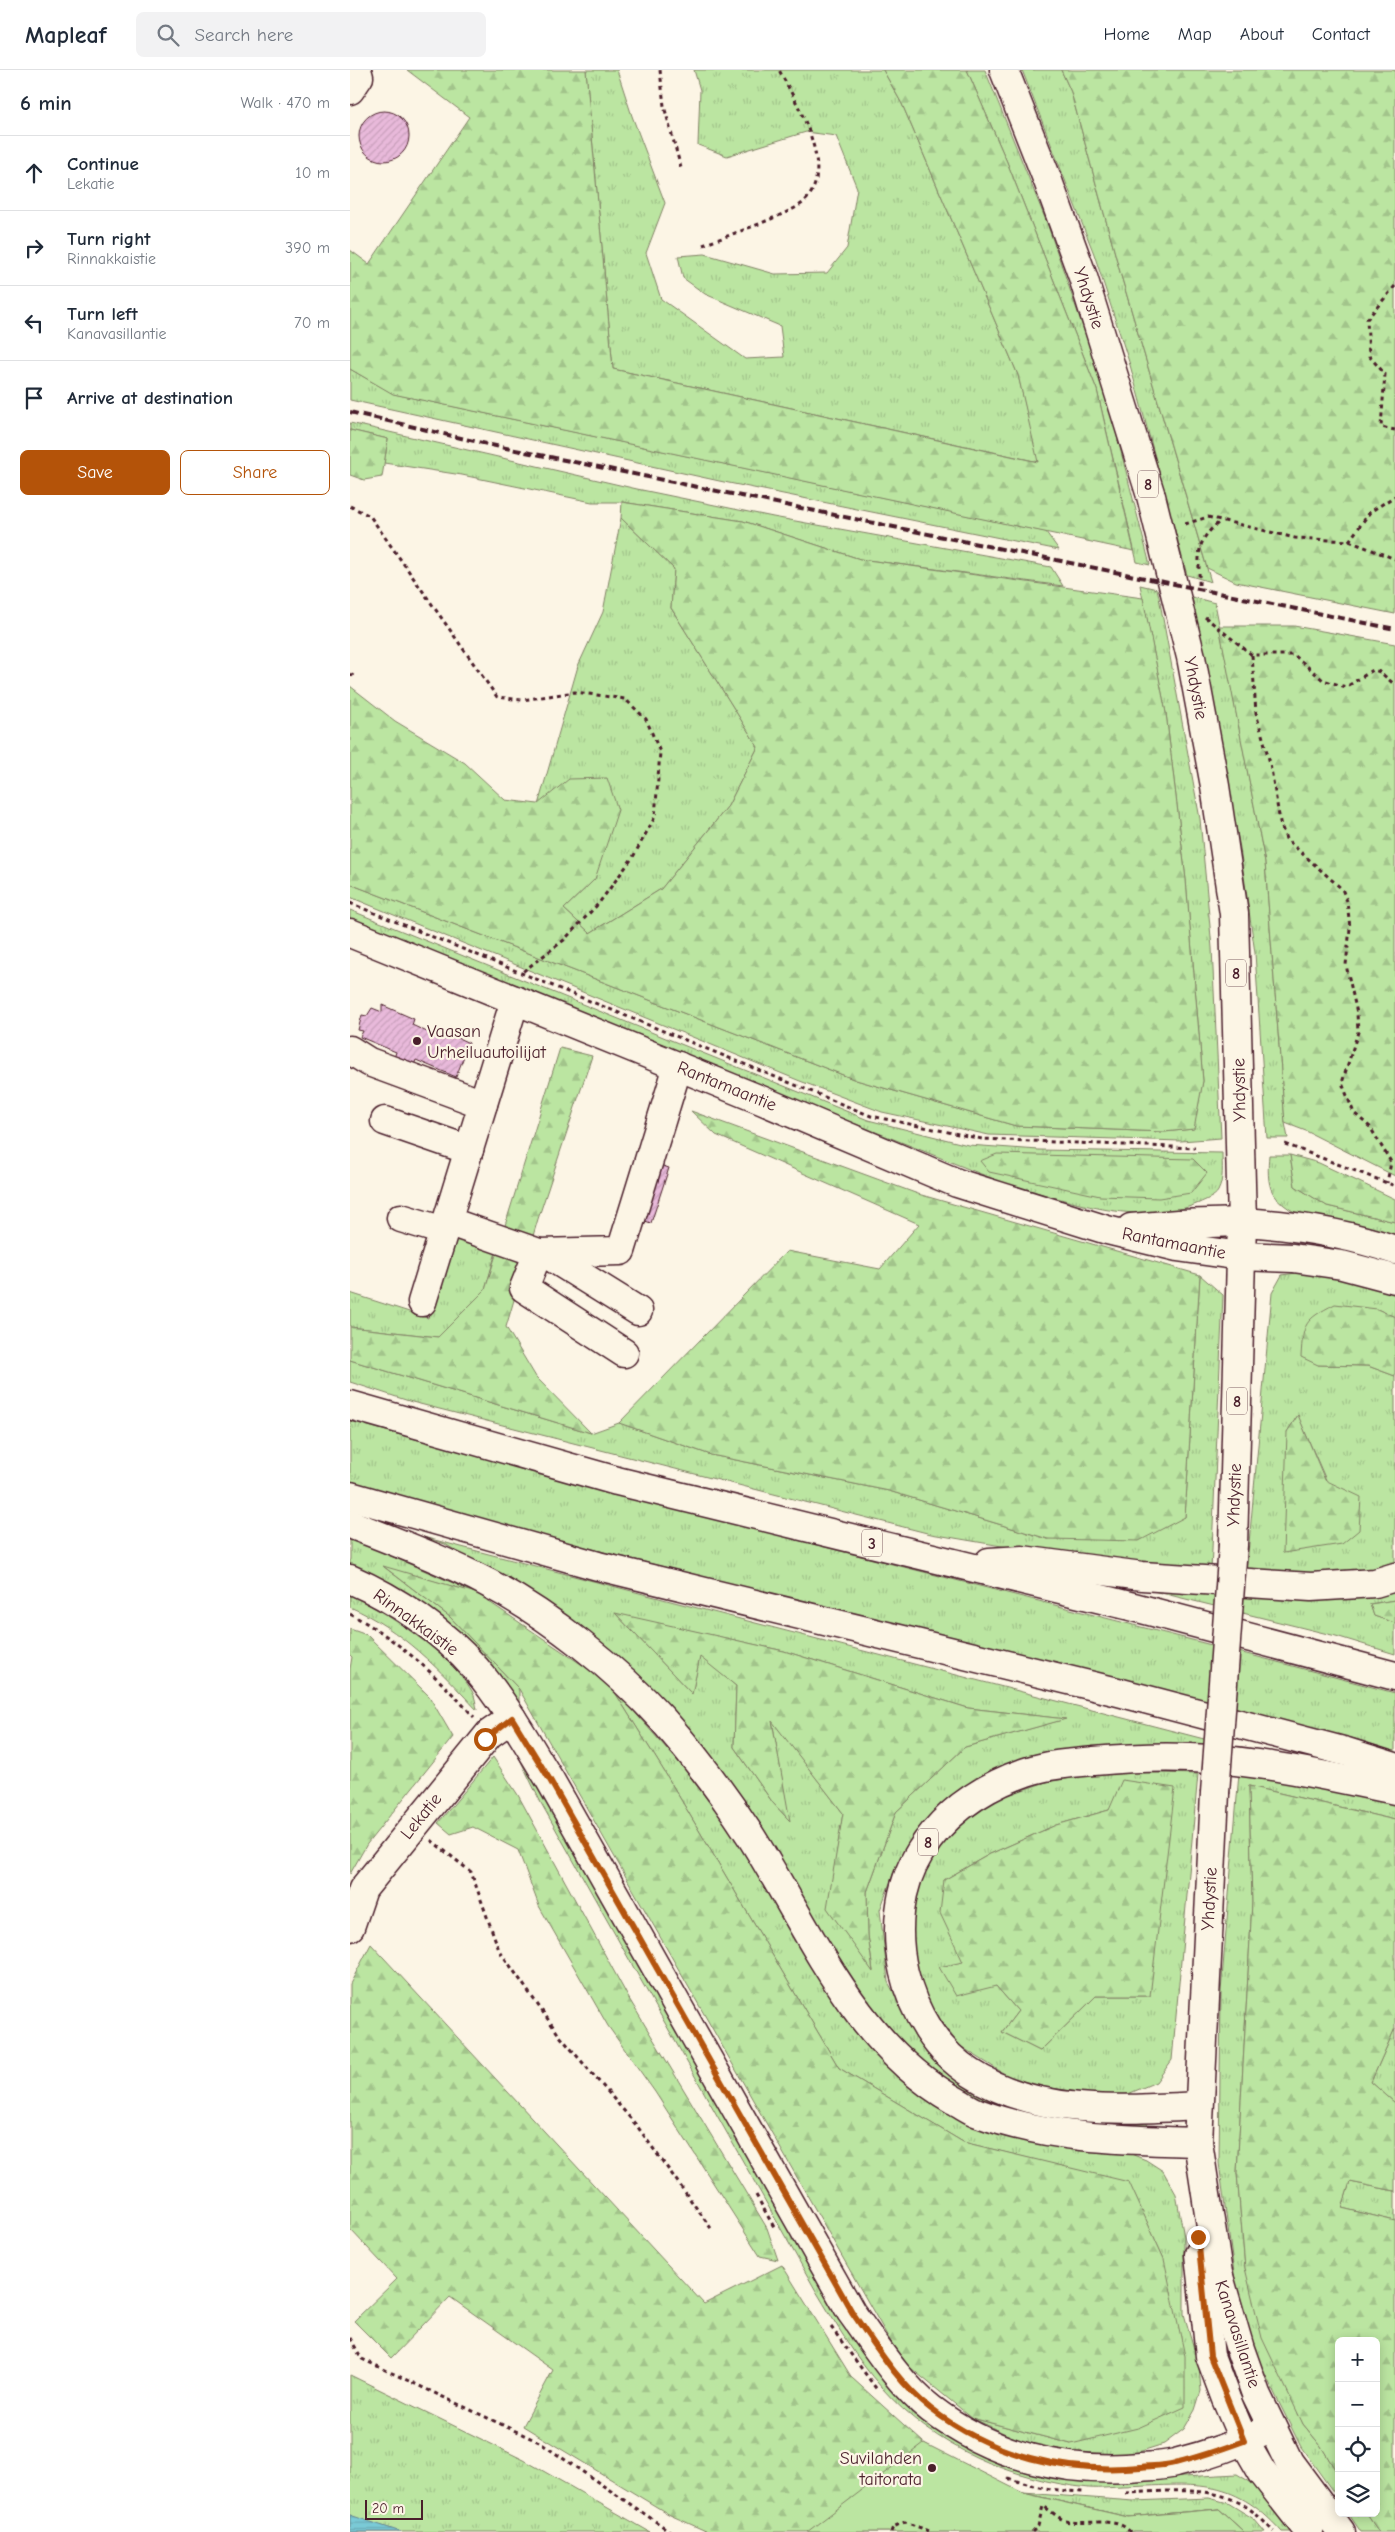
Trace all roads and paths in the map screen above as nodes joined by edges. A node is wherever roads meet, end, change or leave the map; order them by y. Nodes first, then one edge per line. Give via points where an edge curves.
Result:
1 (357, 70) edge
2 (660, 70) edge
3 (779, 70) edge
4 (1004, 70) edge
5 (350, 90) edge
6 (681, 168) dead end
7 (703, 245) dead end
8 (1395, 286) edge
9 (1395, 430) edge
10 (1395, 496) edge
11 (350, 506) edge
12 (1221, 521) junction
13 (1185, 524) dead end
14 (1349, 541) junction
15 (1395, 559) edge
16 (1199, 587) dead end
17 (1202, 615) dead end
18 (1252, 655) junction
19 (350, 674) edge
20 (355, 677) dead end
21 (1395, 685) edge
22 (350, 903) edge
23 (350, 933) edge
24 (520, 973) junction
25 (515, 1000) junction
26 (350, 1050) edge
27 (678, 1066) junction
28 (483, 1104) junction
29 (384, 1121) dead end
30 (1285, 1144) dead end
31 (1194, 1148) dead end
32 (469, 1150) junction
33 (1387, 1183) junction
34 (1395, 1186) edge
35 (401, 1218) dead end
36 (1242, 1222) junction
37 (446, 1226) junction
38 (1108, 1230) junction
39 (1395, 1250) edge
40 (538, 1253) junction
41 (1241, 1256) junction
42 (1395, 1279) edge
43 (422, 1302) dead end
44 (638, 1311) dead end
45 (624, 1353) dead end
46 (350, 1405) edge
47 (350, 1496) edge
48 (350, 1524) edge
49 (955, 1563) junction
50 (1395, 1577) edge
51 (350, 1580) edge
52 (1395, 1676) edge
53 (512, 1718) junction
54 (1395, 1767) edge
55 (1395, 1790) edge
56 (413, 1826) junction
57 (350, 1928) edge
58 (1199, 2106) junction
59 (1198, 2142) junction
60 (713, 2231) dead end
61 (350, 2338) edge
62 (1272, 2428) junction
63 (1244, 2441) junction
64 (671, 2532) edge
65 (891, 2532) edge
66 (932, 2532) edge
67 (1032, 2532) edge
68 (1130, 2532) edge
69 (1309, 2532) edge
70 (1340, 2532) edge

1 - 5 main road via 359,77
2 - 6 path via 664,106
3 - 7 path via 804,116 817,158 816,182 805,202
4 - 36 main road, Yhdystie / 8 via 1095,314 1151,496 1191,657 1234,914
8 - 9 path via 1367,320 1369,356 1385,374 1381,427
10 - 14 path via 1370,512
11 - 24 path via 370,516 496,697 522,700 574,692 625,698 646,719 660,752 655,817 633,857 599,903 564,940
12 - 13 path via 1208,517
12 - 14 path via 1294,538
12 - 16 path via 1208,530 1197,556
14 - 15 path
17 - 18 path
18 - 21 path via 1294,655 1323,680 1346,687 1373,670
18 - 33 path via 1256,713 1286,839 1342,889 1347,901 1350,928 1346,965 1358,1032 1342,1083 1354,1113 1370,1127 1391,1162
19 - 20 path
22 - 24 path
23 - 25 main road, Rantamaantie
24 - 31 path via 871,1116 982,1140
25 - 27 main road, Rantamaantie
25 - 28 main road
26 - 28 main road via 369,1062
27 - 38 main road, Rantamaantie via 957,1183
27 - 40 main road via 621,1251
28 - 32 main road
29 - 32 main road
30 - 33 path
32 - 37 main road
33 - 34 path
35 - 37 main road
36 - 38 main road, Rantamaantie
36 - 39 main road, Rantamaantie via 1294,1226
36 - 41 main road, Yhdystie / 8
37 - 40 main road
37 - 43 main road
38 - 41 main road, Rantamaantie via 1177,1247
40 - 44 main road via 553,1258
40 - 45 main road via 524,1288
41 - 42 main road, Rantamaantie via 1293,1258 1342,1265
41 - 58 main road, Yhdystie / 8, bridge via 1233,1545 1215,1793
46 - 49 main road, 3 via 617,1480
47 - 54 main road via 598,1566 1118,1692
48 - 59 main road via 488,1583 549,1621 610,1670 662,1719 749,1834 859,2013 897,2059 928,2085 977,2113 1035,2128 1086,2137
49 - 50 main road via 1022,1560 1142,1576 1311,1588 1375,1583
49 - 52 main road, 3
51 - 53 main road, Rinnakkaistie via 407,1611 454,1646 477,1670
53 - 56 main road, Lekatie via 489,1734
53 - 63 main road, Rinnakkaistie via 852,2312 881,2355 930,2408 965,2431 998,2446 1066,2467 1122,2468 1174,2464
55 - 58 main road, 8 via 1257,1764 1121,1758 1065,1764 1027,1772 967,1801 940,1826 919,1853 907,1884 899,1920 900,1952 907,1986 921,2021 944,2051 971,2074 1004,2090 1039,2100 1083,2107
56 - 57 main road, Lekatie via 363,1889
56 - 60 path via 471,1872 499,1950 559,2035 637,2126
58 - 59 main road, Yhdystie
59 - 62 main road, Kanavasillantie via 1218,2272 1240,2348
59 - 63 main road, Kanavasillantie via 1198,2237 1210,2356
61 - 64 path via 362,2359 539,2442
62 - 63 main road, Rinnakkaistie
62 - 70 main road, Kanavasillantie via 1289,2462
63 - 69 main road, Kanavasillantie via 1262,2472
65 - 66 path via 893,2527 906,2522
67 - 68 path via 1038,2526 1043,2506 1064,2520 1119,2524

